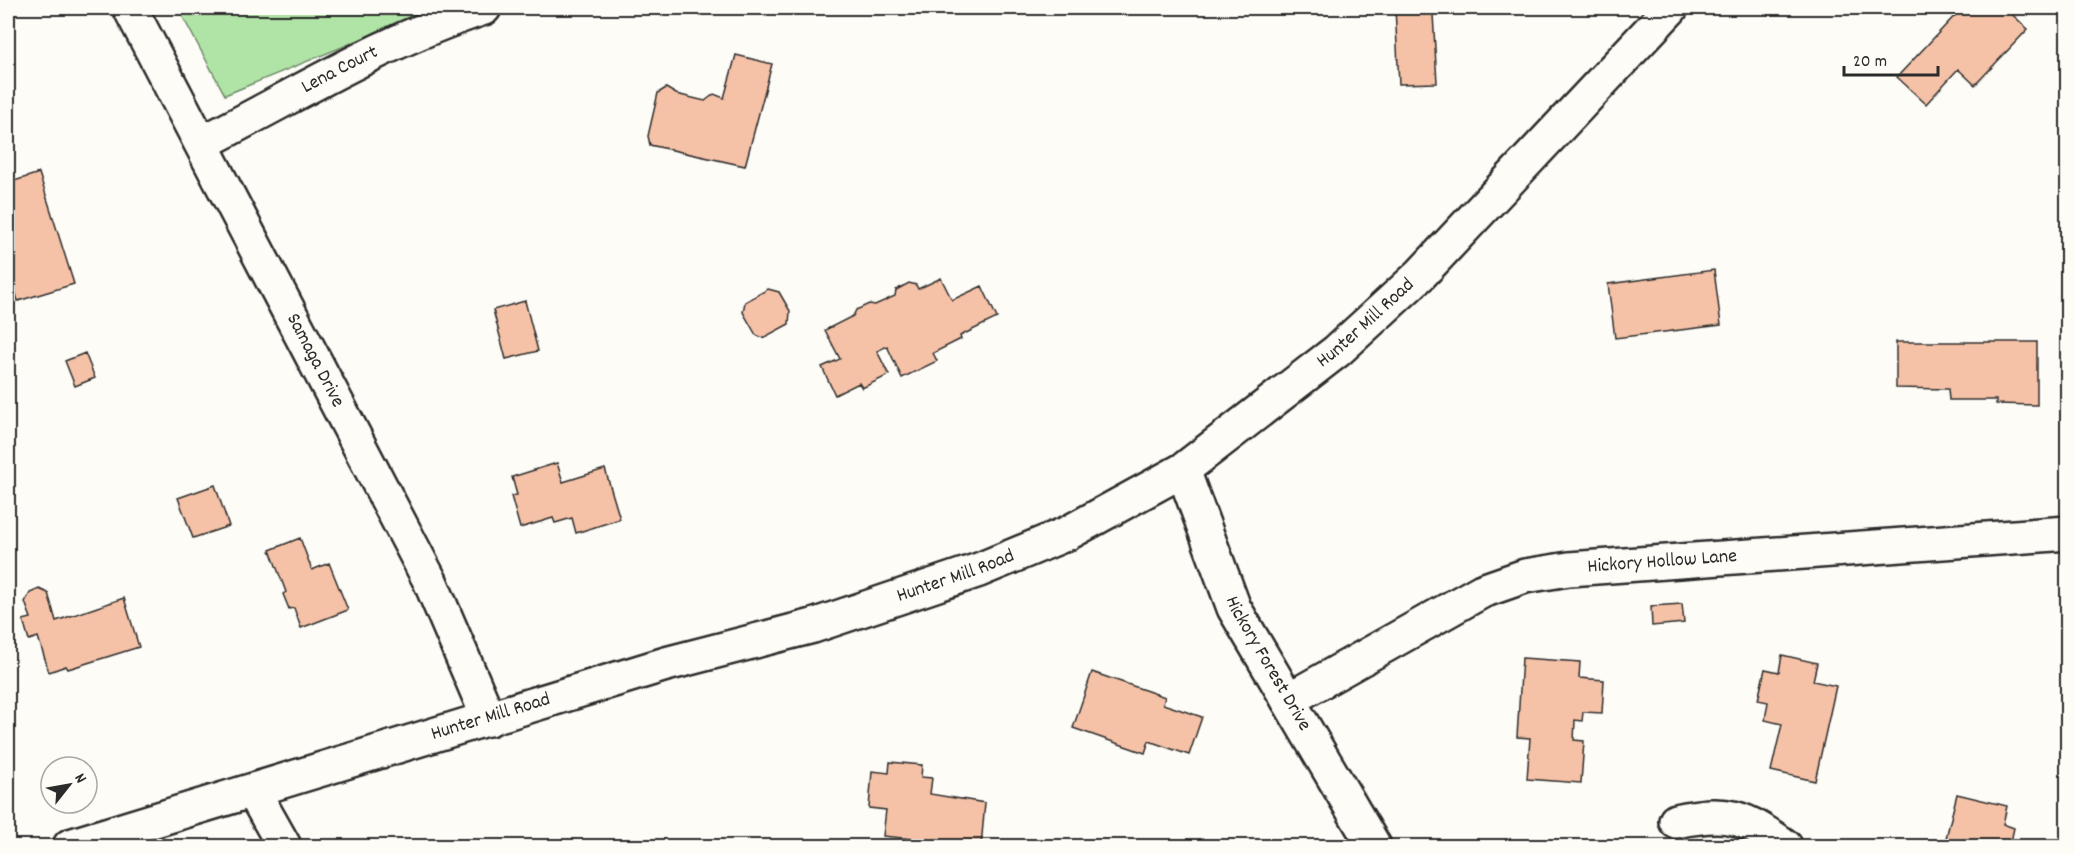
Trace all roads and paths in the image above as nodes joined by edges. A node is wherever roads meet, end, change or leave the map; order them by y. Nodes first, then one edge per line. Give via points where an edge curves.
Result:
1 (130, 8) edge
2 (483, 8) edge
3 (1671, 8) edge
4 (202, 143) junction
5 (1183, 470) junction
6 (2067, 533) edge
7 (1288, 700) junction
8 (489, 719) junction
9 (253, 791) junction
10 (1676, 822) dead end
11 (70, 846) edge
12 (284, 846) edge
13 (1374, 846) edge
14 (1785, 846) edge

1 - 4 street, Samaga Drive
2 - 4 street, Lena Court via 435,23
3 - 5 street, Hunter Mill Road via 1420,275 1337,351
4 - 8 street, Samaga Drive via 430,581
5 - 7 street, Hickory Forest Drive via 1234,608
5 - 8 street, Hunter Mill Road via 1068,533 979,570 813,626 666,664
6 - 7 street, Hickory Hollow Lane via 1569,569 1525,576 1482,591
7 - 13 street, Hickory Forest Drive
8 - 9 street, Hunter Mill Road
9 - 11 street, Hunter Mill Road
9 - 12 street
10 - 14 street via 1709,814 1735,817

